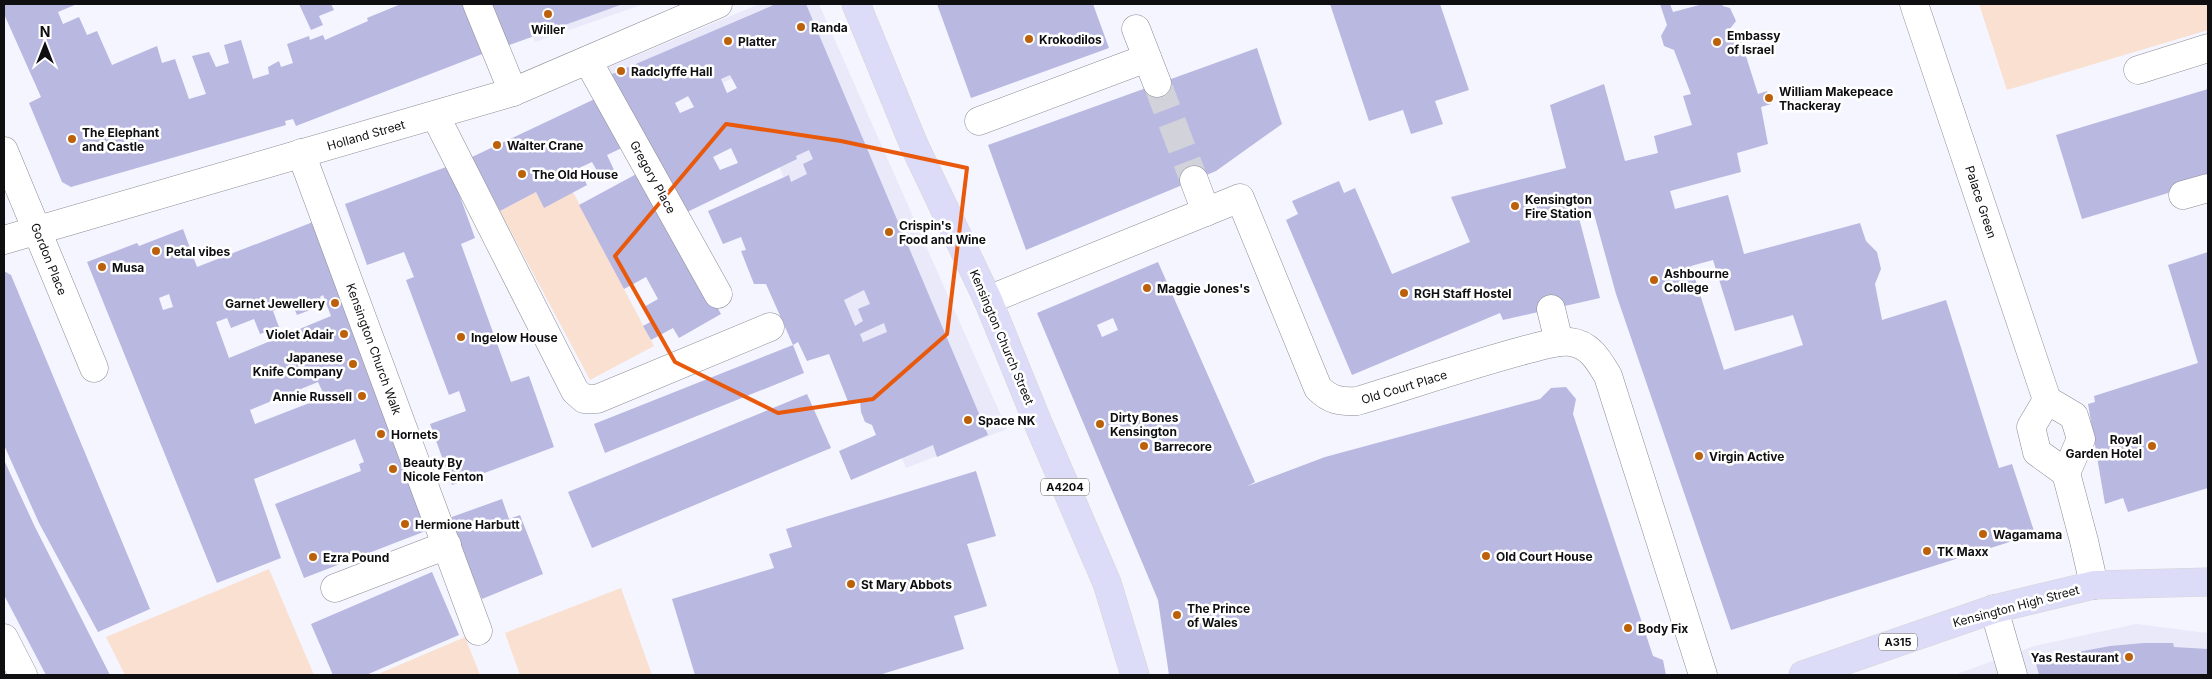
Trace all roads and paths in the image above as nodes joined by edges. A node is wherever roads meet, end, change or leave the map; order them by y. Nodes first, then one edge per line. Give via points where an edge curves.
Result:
1 (477, 4) edge
2 (718, 4) edge
3 (856, 4) edge
4 (1914, 4) edge
5 (1136, 29) dead end
6 (2208, 48) edge
7 (1147, 58) junction
8 (588, 60) junction
9 (2138, 70) dead end
10 (1157, 83) tunnel mouth
11 (513, 92) junction
12 (435, 115) junction
13 (979, 121) dead end
14 (4, 151) edge
15 (301, 153) junction
16 (1194, 180) tunnel mouth
17 (1206, 212) junction
18 (38, 231) junction
19 (4, 240) edge
20 (718, 294) dead end
21 (988, 300) junction
22 (1551, 309) dead end
23 (770, 327) dead end
24 (1559, 342) junction
25 (94, 368) dead end
26 (2047, 400) junction
27 (2066, 473) junction
28 (446, 545) junction
29 (2208, 582) edge
30 (2094, 585) junction
31 (335, 588) dead end
32 (1994, 610) junction
33 (478, 630) dead end
34 (4, 638) edge
35 (23, 675) edge
36 (1135, 675) edge
37 (1703, 675) edge
38 (1803, 675) edge
39 (2013, 675) edge

1 - 11 street
2 - 8 street, Holland Street
3 - 21 main road, Kensington Church Street / A4204 via 914,145
4 - 26 street, Palace Green
5 - 7 street
6 - 9 street
7 - 10 street
7 - 13 street
8 - 11 street, Holland Street
8 - 20 street, Gregory Place
11 - 12 street, Holland Street
12 - 15 street, Holland Street
12 - 23 street via 575,391 584,399 597,399
14 - 18 street, Gordon Place
15 - 18 street, Holland Street
15 - 28 street, Kensington Church Walk
16 - 17 street
17 - 21 street, Old Court Place
17 - 24 street, Old Court Place via 1240,198 1318,388 1335,401 1357,401
18 - 19 street, Holland Street
18 - 25 street, Gordon Place
21 - 36 main road, Kensington Church Street / A4204 via 1107,583
22 - 24 street
24 - 37 street, Old Court Place via 1586,347 1599,359 1608,376
26 - 27 street via 2074,416 2080,439
26 - 27 street via 2031,426 2037,452
27 - 30 street
28 - 31 street
28 - 33 street, Kensington Church Walk
29 - 30 main road, Kensington High Street / A315
30 - 32 main road, Kensington High Street / A315
32 - 38 main road, Kensington High Street / A315
32 - 39 street
34 - 35 street

